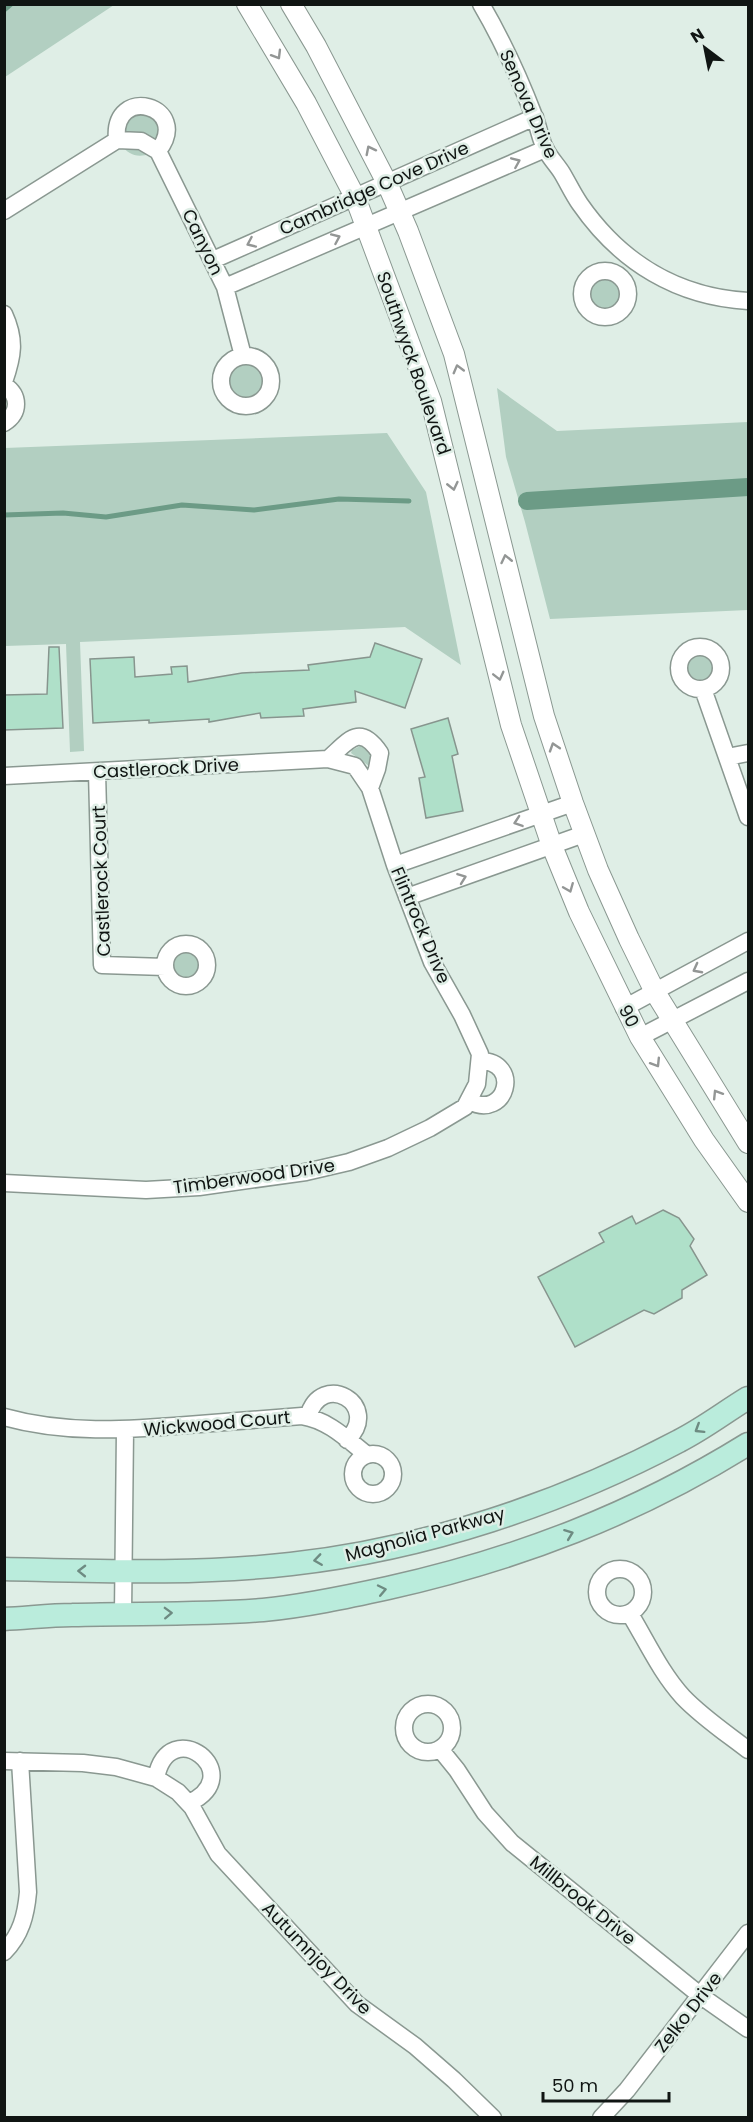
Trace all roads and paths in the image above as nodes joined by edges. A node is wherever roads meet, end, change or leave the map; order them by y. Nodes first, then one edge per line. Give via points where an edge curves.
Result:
1 (247, 4) edge
2 (291, 4) edge
3 (481, 4) edge
4 (535, 117) junction
5 (117, 140) junction
6 (545, 149) junction
7 (158, 151) junction
8 (387, 183) junction
9 (355, 197) junction
10 (4, 211) edge
11 (398, 212) junction
12 (366, 225) junction
13 (627, 256) junction
14 (213, 260) junction
15 (617, 275) dead end
16 (225, 287) junction
17 (748, 301) edge
18 (4, 314) edge
19 (243, 356) dead end
20 (4, 384) edge
21 (4, 423) edge
22 (703, 689) dead end
23 (544, 716) junction
24 (511, 725) junction
25 (748, 753) edge
26 (727, 757) junction
27 (328, 759) junction
28 (355, 766) joint
29 (98, 772) junction
30 (4, 776) edge
31 (370, 788) junction
32 (573, 803) junction
33 (540, 814) junction
34 (748, 817) edge
35 (584, 834) junction
36 (552, 846) junction
37 (395, 865) junction
38 (406, 897) junction
39 (748, 941) edge
40 (165, 967) dead end
41 (748, 981) edge
42 (655, 992) junction
43 (624, 1008) junction
44 (672, 1021) junction
45 (640, 1037) junction
46 (480, 1061) junction
47 (477, 1084) joint
48 (469, 1101) junction
49 (748, 1143) edge
50 (4, 1184) edge
51 (748, 1202) edge
52 (748, 1398) edge
53 (4, 1417) edge
54 (308, 1417) junction
55 (124, 1430) junction
56 (347, 1440) junction
57 (748, 1444) edge
58 (367, 1455) dead end
59 (4, 1569) edge
60 (124, 1571) junction
61 (123, 1614) junction
62 (630, 1614) dead end
63 (4, 1619) edge
64 (440, 1749) dead end
65 (748, 1750) edge
66 (12, 1761) edge
67 (156, 1778) junction
68 (189, 1803) junction
69 (748, 1933) edge
70 (4, 1952) edge
71 (701, 1996) junction
72 (748, 2029) edge
73 (493, 2118) edge
74 (601, 2118) edge

1 -> 9 street, Southwyck Boulevard via 306,103
8 -> 2 street, Southwyck Boulevard
3 - 4 street, Senova Drive
4 - 6 street, Senova Drive
4 - 8 street, Cambridge Cove Drive
5 - 7 street via 141,141
5 - 7 street via 119,118 127,110 148,106 159,112 168,131
5 - 10 street
11 -> 6 street, Cambridge Cove Drive
6 - 13 street, Senova Drive via 580,204
7 - 14 street, Canyon
8 - 9 street, Cambridge Cove Drive
8 - 11 street, Southwyck Boulevard
9 - 12 street, Southwyck Boulevard
9 -> 14 street, Cambridge Cove Drive
11 - 12 street, Cambridge Cove Drive
23 -> 11 street, Southwyck Boulevard via 454,354
16 -> 12 street, Cambridge Cove Drive
12 -> 24 street, Southwyck Boulevard via 431,401
13 - 15 street
13 - 17 street, Senova Drive via 658,278 692,291
14 - 16 street, Canyon
16 - 19 street, Canyon
18 - 20 street via 12,331 12,359
20 - 21 street via 17,404 16,412
22 - 26 street
23 - 24 street
32 -> 23 street, Southwyck Boulevard
24 - 33 street, Southwyck Boulevard
25 - 26 street
26 - 34 street
27 - 28 street, Castlerock Drive
27 - 29 street, Castlerock Drive
27 - 31 street via 349,739 363,737 373,742 380,753
28 - 31 street, Flintrock Drive
29 - 30 street, Castlerock Drive
29 - 40 street, Castlerock Court via 102,964
31 - 37 street, Flintrock Drive
32 - 33 street
32 - 35 street, 90
33 - 36 street, 90
33 -> 37 street
35 - 36 street
35 - 42 street, 90
38 -> 36 street
36 -> 43 street, 90
37 - 38 street, Flintrock Drive
38 - 46 street, Flintrock Drive via 432,962 462,1015
39 -> 42 street
41 - 44 street
42 - 43 street
42 - 44 street, 90
43 - 45 street, 90
44 - 45 street
49 -> 44 street, 90
45 -> 51 street, 90
46 - 47 street, Flintrock Drive
46 - 48 street via 497,1065 506,1080 505,1089 501,1097 486,1106
47 - 48 street, Timberwood Drive
48 - 50 street, Timberwood Drive via 430,1128 388,1148 306,1172 147,1191
52 -> 60 main road, Magnolia Parkway via 681,1440 604,1478 455,1530 363,1554 290,1564
53 - 55 street, Wickwood Court via 32,1425
54 - 55 street, Wickwood Court
54 - 56 street, Wickwood Court via 330,1426
54 - 56 street, Wickwood Court via 317,1399 337,1393 346,1397 358,1413 355,1432
55 - 60 street
56 - 58 street, Wickwood Court
61 -> 57 main road via 263,1610 449,1575 534,1548 641,1505
60 -> 59 main road, Magnolia Parkway
60 - 61 street
61 - 63 main road
62 - 65 street via 664,1673 683,1696
64 - 71 street, Millbrook Drive via 485,1814 512,1843
66 - 67 street, Autumnjoy Drive via 83,1763
66 - 70 street via 28,1892 21,1928
67 - 68 street, Autumnjoy Drive
67 - 68 street via 159,1764 168,1753 181,1748 195,1750 206,1759 211,1772 210,1786 202,1797
68 - 73 street, Autumnjoy Drive via 218,1854 357,2004 415,2046
69 - 71 street, Zelko Drive
71 - 72 street, Millbrook Drive
71 - 74 street, Zelko Drive

